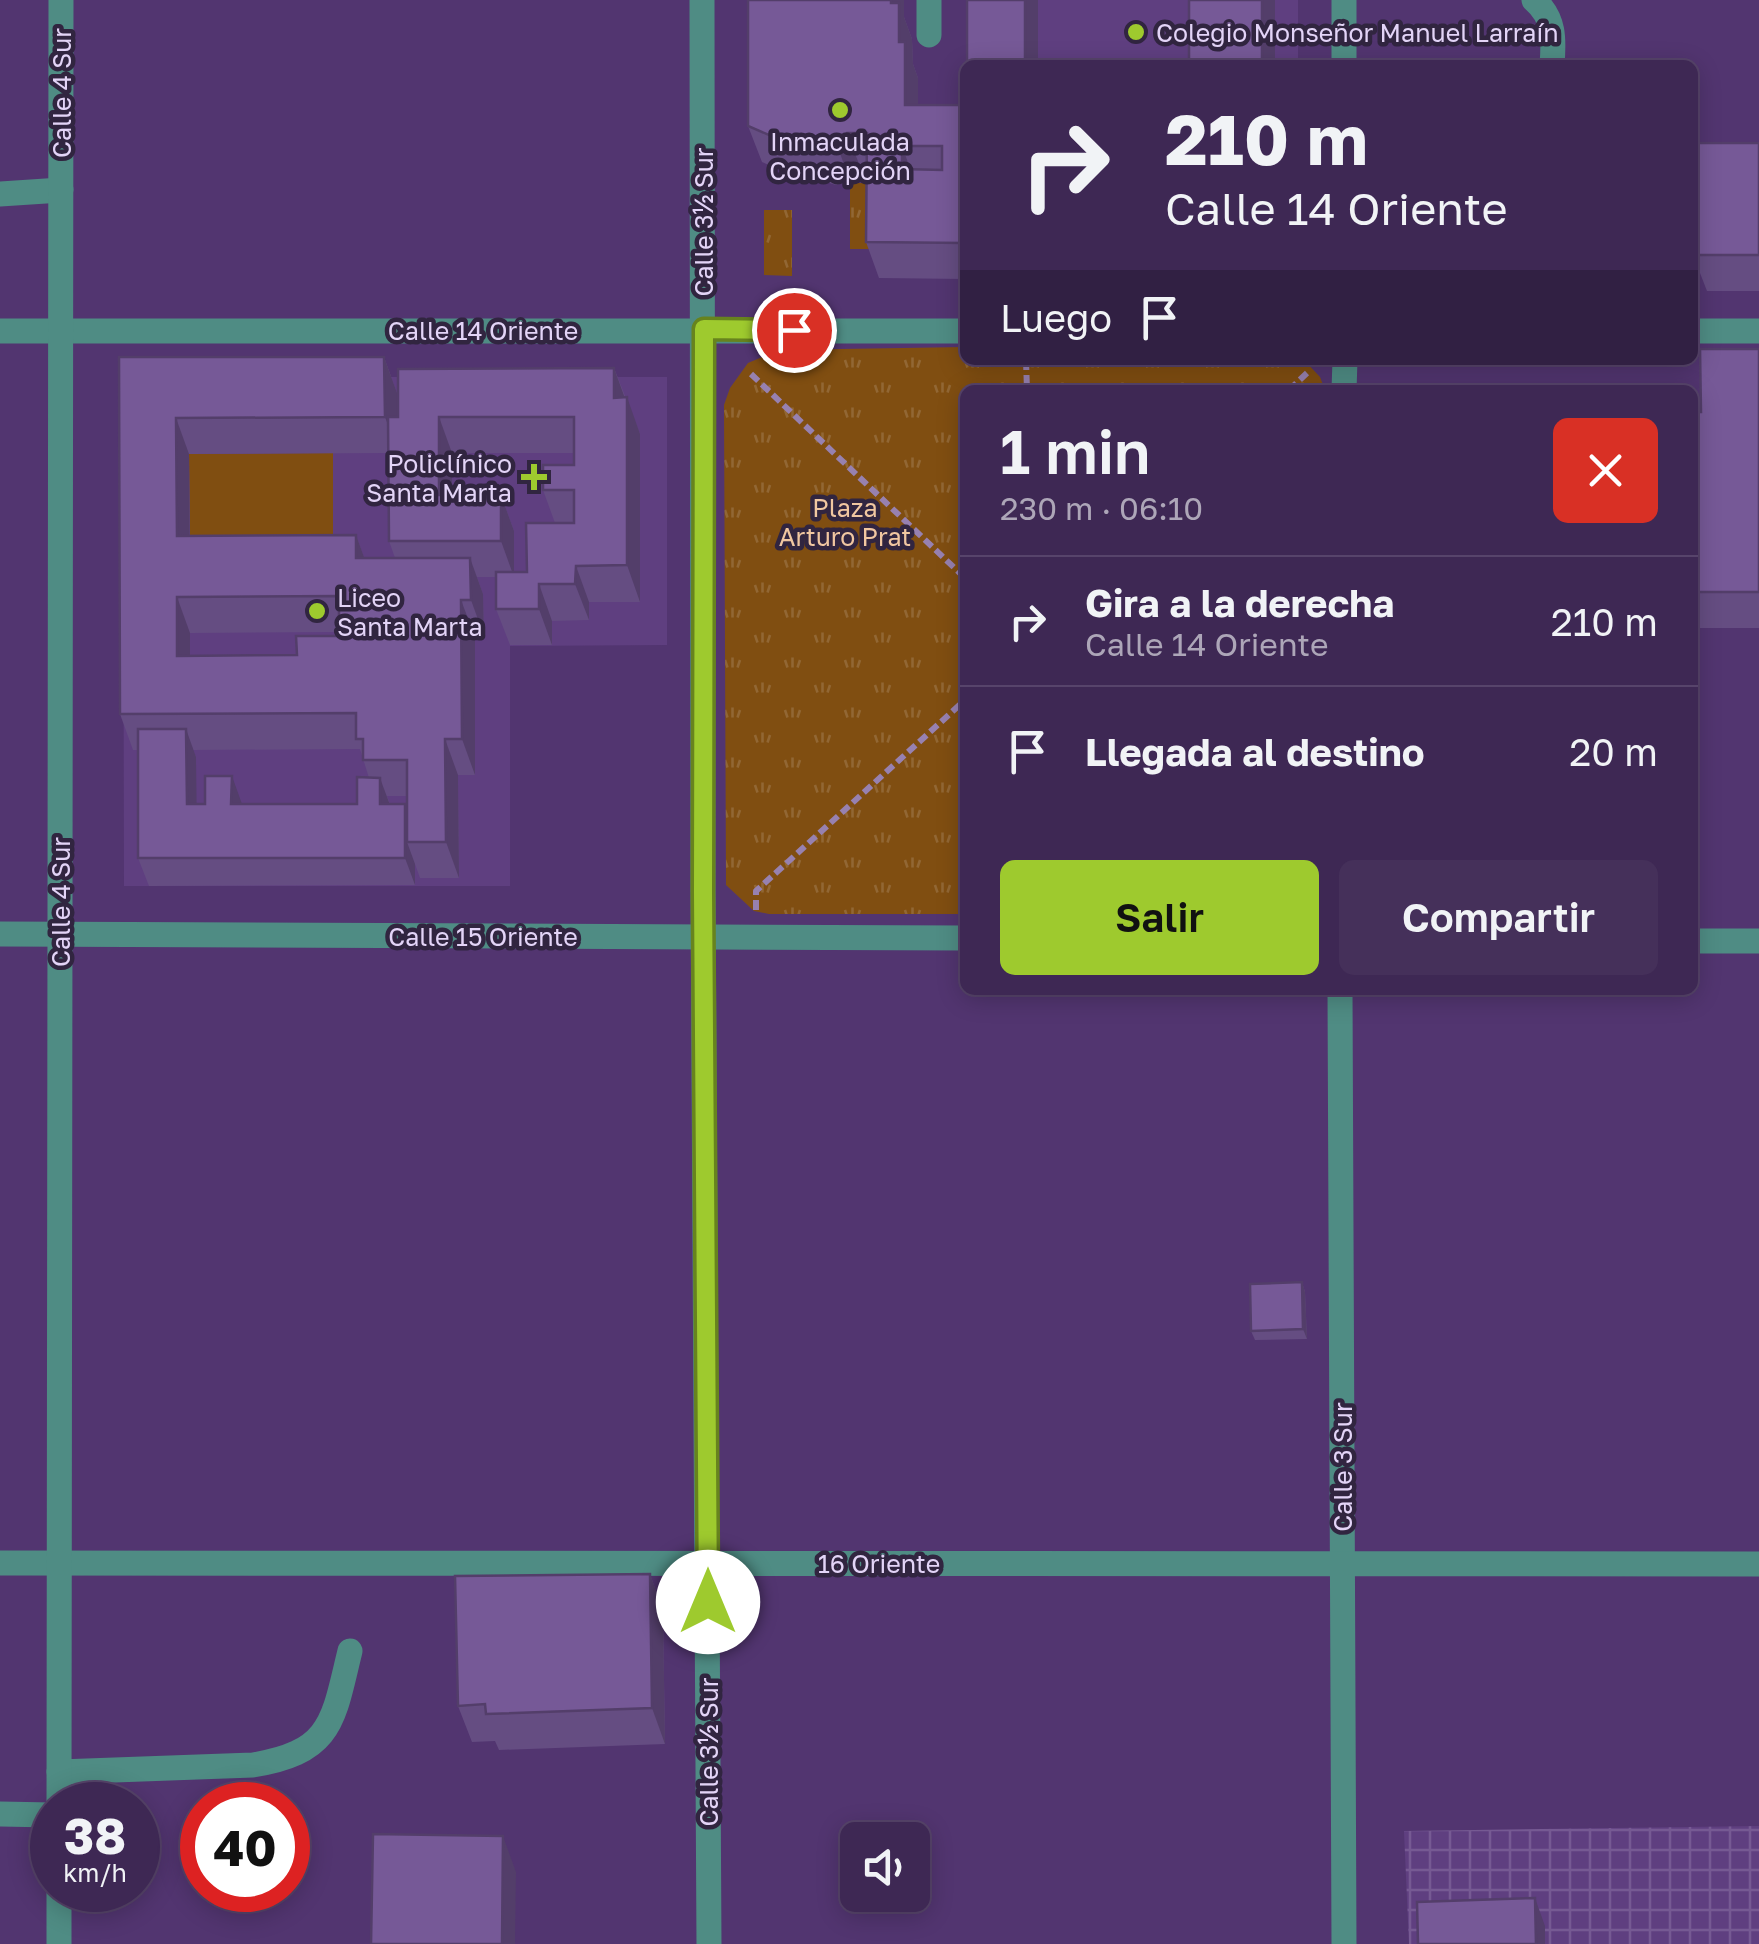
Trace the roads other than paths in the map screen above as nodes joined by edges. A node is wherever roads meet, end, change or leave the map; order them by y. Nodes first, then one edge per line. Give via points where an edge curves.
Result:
1 (60, 0) edge
2 (702, 0) edge
3 (929, 0) edge
4 (1344, 0) edge
5 (1534, 0) edge
6 (929, 34) dead end
7 (1344, 60) edge
8 (1552, 60) edge
9 (61, 190) junction
10 (0, 194) edge
11 (704, 329) junction
12 (960, 331) edge
13 (1759, 331) edge
14 (0, 332) edge
15 (61, 332) junction
16 (1698, 332) edge
17 (0, 934) edge
18 (60, 934) junction
19 (703, 937) junction
20 (960, 938) edge
21 (1698, 941) edge
22 (1759, 941) edge
23 (1340, 995) edge
24 (0, 1563) edge
25 (59, 1563) junction
26 (708, 1564) junction
27 (1342, 1564) junction
28 (1759, 1564) edge
29 (350, 1651) dead end
30 (59, 1772) junction
31 (59, 1782) edge
32 (0, 1814) edge
33 (30, 1814) edge
34 (60, 1912) edge
35 (59, 1944) edge
36 (710, 1944) edge
37 (1344, 1944) edge

1 - 9 street, Calle 4 Sur
2 - 11 street, Calle 3½ Sur
3 - 6 street
4 - 7 street
5 - 8 street via 1550,19
9 - 10 street
9 - 15 street, Calle 4 Sur
11 - 12 street, Calle 14 Oriente
11 - 15 street, Calle 14 Oriente
11 - 19 street, Calle 3½ Sur
13 - 16 street
14 - 15 street, Calle 14 Oriente
15 - 18 street, Calle 4 Sur
17 - 18 street, Calle 15 Oriente
18 - 19 street, Calle 15 Oriente
18 - 25 street, Calle 4 Sur
19 - 20 street, Calle 15 Oriente
19 - 26 street, Calle 3½ Sur
21 - 22 street
23 - 27 street, Calle 3 Sur
24 - 25 street, 16 Oriente
25 - 26 street, 16 Oriente
25 - 30 street, Calle 4 Sur
26 - 27 street, 16 Oriente
26 - 36 street, Calle 3½ Sur
27 - 28 street, 16 Oriente
27 - 37 street, Calle 3 Sur
29 - 30 street via 332,1722 316,1742 282,1760
30 - 31 street, Calle 4 Sur
32 - 33 street
34 - 35 street

